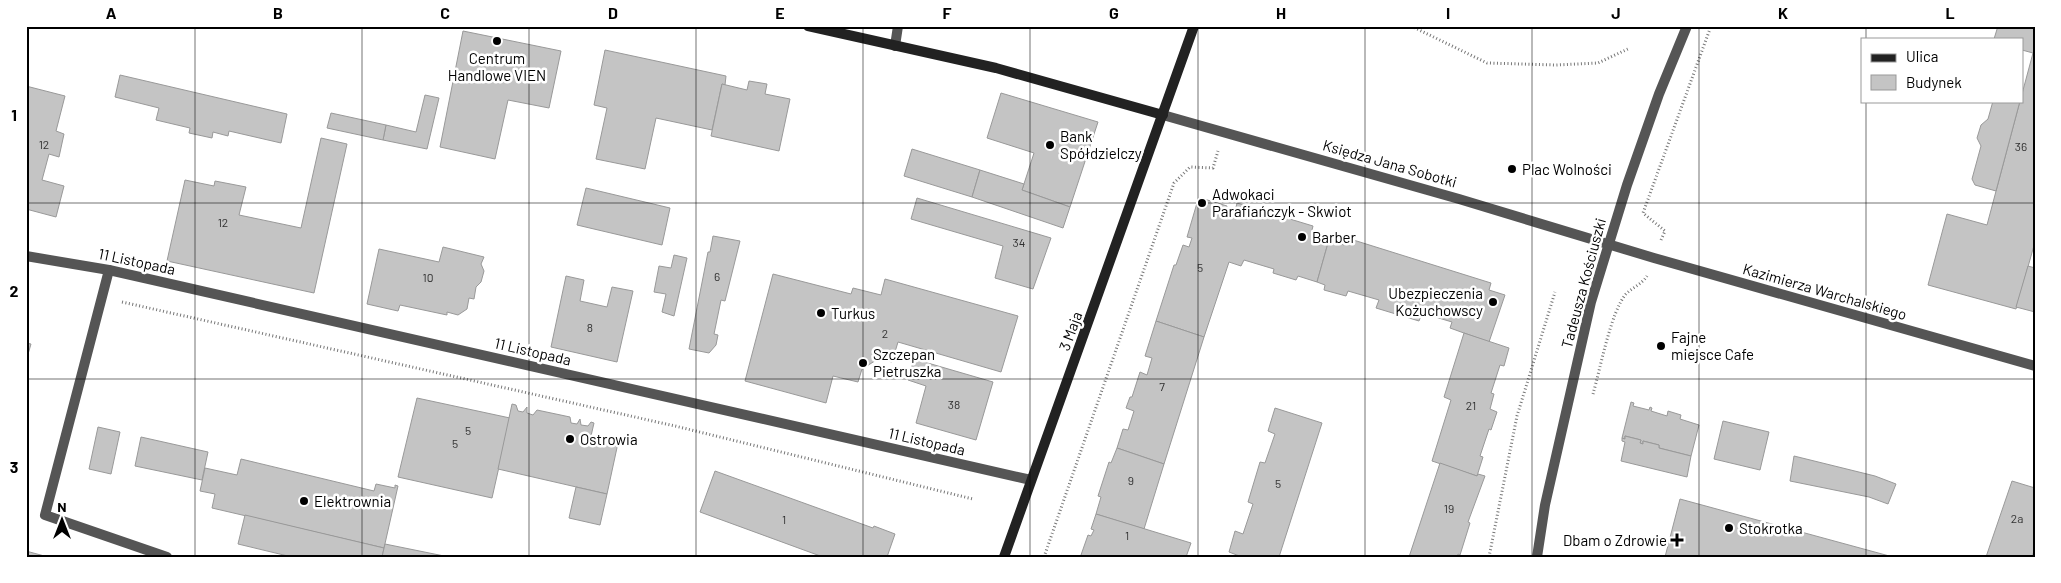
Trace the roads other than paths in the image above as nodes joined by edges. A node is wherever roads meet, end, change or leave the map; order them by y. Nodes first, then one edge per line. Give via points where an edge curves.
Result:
1 (808, 26) edge
2 (898, 26) edge
3 (1194, 26) edge
4 (1687, 26) edge
5 (895, 46) junction
6 (1163, 115) junction
7 (1607, 244) junction
8 (26, 256) edge
9 (109, 270) junction
10 (2035, 366) edge
11 (1031, 480) junction
12 (167, 557) edge
13 (1004, 557) edge
14 (1537, 557) edge

1 - 5 main road
2 - 5 street
3 - 6 main road, 3 Maja
4 - 7 street, Tadeusza Kościuszki via 1659,94
5 - 6 main road via 996,68
6 - 7 street, Księdza Jana Sobotki
6 - 11 main road, 3 Maja
7 - 10 street, Kazimierza Warchalskiego
7 - 14 street, Tadeusza Kościuszki via 1545,505
8 - 9 street, 11 Listopada
9 - 11 street, 11 Listopada
9 - 12 street via 45,515
11 - 13 main road, 3 Maja

